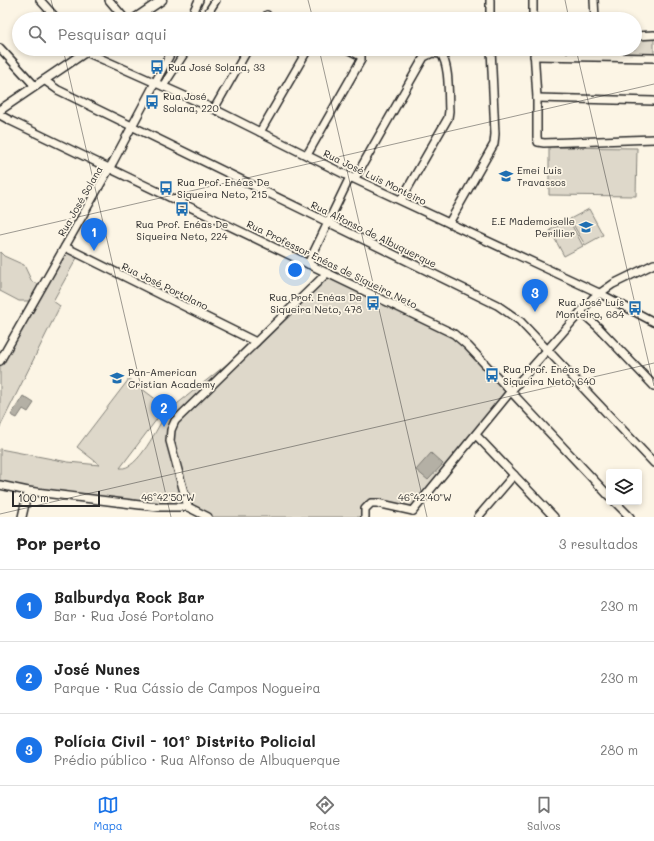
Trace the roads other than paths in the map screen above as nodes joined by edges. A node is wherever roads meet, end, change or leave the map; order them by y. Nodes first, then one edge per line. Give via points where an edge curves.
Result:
1 (40, 0) edge
2 (109, 0) edge
3 (162, 0) edge
4 (199, 0) edge
5 (216, 0) edge
6 (490, 0) edge
7 (533, 0) edge
8 (594, 0) edge
9 (50, 12) edge
10 (120, 12) edge
11 (144, 12) edge
12 (193, 12) edge
13 (208, 12) edge
14 (490, 12) edge
15 (533, 12) edge
16 (595, 12) edge
17 (654, 35) edge
18 (642, 36) edge
19 (0, 48) edge
20 (78, 56) edge
21 (99, 56) edge
22 (169, 56) edge
23 (182, 56) edge
24 (244, 56) edge
25 (304, 56) edge
26 (360, 56) edge
27 (426, 56) edge
28 (442, 56) edge
29 (492, 56) edge
30 (534, 56) edge
31 (606, 56) edge
32 (654, 58) edge
33 (44, 80) junction
34 (155, 82) junction
35 (35, 86) junction
36 (163, 86) junction
37 (537, 98) junction
38 (654, 101) edge
39 (214, 109) junction
40 (0, 110) edge
41 (0, 115) edge
42 (132, 126) junction
43 (260, 132) junction
44 (654, 139) edge
45 (307, 155) junction
46 (110, 168) junction
47 (352, 177) junction
48 (401, 200) junction
49 (328, 223) junction
50 (449, 223) junction
51 (65, 247) junction
52 (308, 264) junction
53 (654, 264) edge
54 (327, 273) junction
55 (598, 293) junction
56 (581, 312) junction
57 (654, 322) edge
58 (256, 342) junction
59 (547, 350) junction
60 (0, 361) edge
61 (654, 386) edge
62 (511, 392) junction
63 (476, 435) junction
64 (654, 463) edge
65 (514, 475) junction
66 (0, 485) edge
67 (28, 491) junction
68 (606, 493) edge
69 (618, 505) edge
70 (188, 507) junction
71 (413, 514) edge
72 (22, 517) edge
73 (208, 517) edge
74 (365, 517) edge
75 (478, 517) edge
76 (554, 517) edge
77 (630, 517) edge

1 - 9 street
2 - 10 street
3 - 11 main road
4 - 12 street
5 - 13 street
6 - 14 street
7 - 15 street
8 - 16 street
17 - 18 street
19 - 35 street
20 - 33 main road
21 - 34 street, Rua José Luis Monteiro
22 - 34 street, Rua José Solana
23 - 36 street
24 - 39 street
25 - 43 street
26 - 45 street via 361,60
27 - 47 street
28 - 48 street via 446,68 448,118
29 - 50 street via 494,144
30 - 37 street
31 - 32 street
33 - 35 main road
33 - 42 street, Rua Alfonso de Albuquerque via 58,90
34 - 36 street, Rua José Luis Monteiro
34 - 42 street, Rua José Solana
35 - 40 main road
36 - 39 street, Rua José Luis Monteiro
37 - 38 street
37 - 44 street via 538,142
39 - 43 street, Rua José Luis Monteiro
41 - 46 street, Rua Professor Enéas de Siqueira Neto
42 - 46 street, Rua José Solana
42 - 49 street, Rua Alfonso de Albuquerque
43 - 45 street, Rua José Luis Monteiro
45 - 47 street, Rua José Luis Monteiro
46 - 51 street, Rua José Solana
46 - 52 street, Rua Professor Enéas de Siqueira Neto
47 - 48 street, Rua José Luis Monteiro
47 - 49 street
48 - 50 street, Rua José Luis Monteiro
49 - 52 street
49 - 59 street, Rua Alfonso de Albuquerque via 497,305 520,321
50 - 55 street, Rua José Luis Monteiro
51 - 58 street, Rua José Portolano
51 - 60 street, Rua José Solana
52 - 54 street, Rua Professor Enéas de Siqueira Neto
53 - 55 street
54 - 58 street
54 - 62 street, Rua Professor Enéas de Siqueira Neto via 454,334
55 - 56 street
55 - 57 street, Rua José Luis Monteiro
56 - 59 street
56 - 61 street
58 - 70 street via 175,421 171,430 170,441
59 - 62 street
59 - 64 street, Rua Alfonso de Albuquerque
62 - 63 street
62 - 68 street, Rua Professor Enéas de Siqueira Neto
63 - 65 street
63 - 71 street
65 - 75 street
65 - 76 street
66 - 67 street
67 - 70 street via 155,507
67 - 72 street
69 - 77 street
70 - 73 street
71 - 74 street via 371,502 365,509

